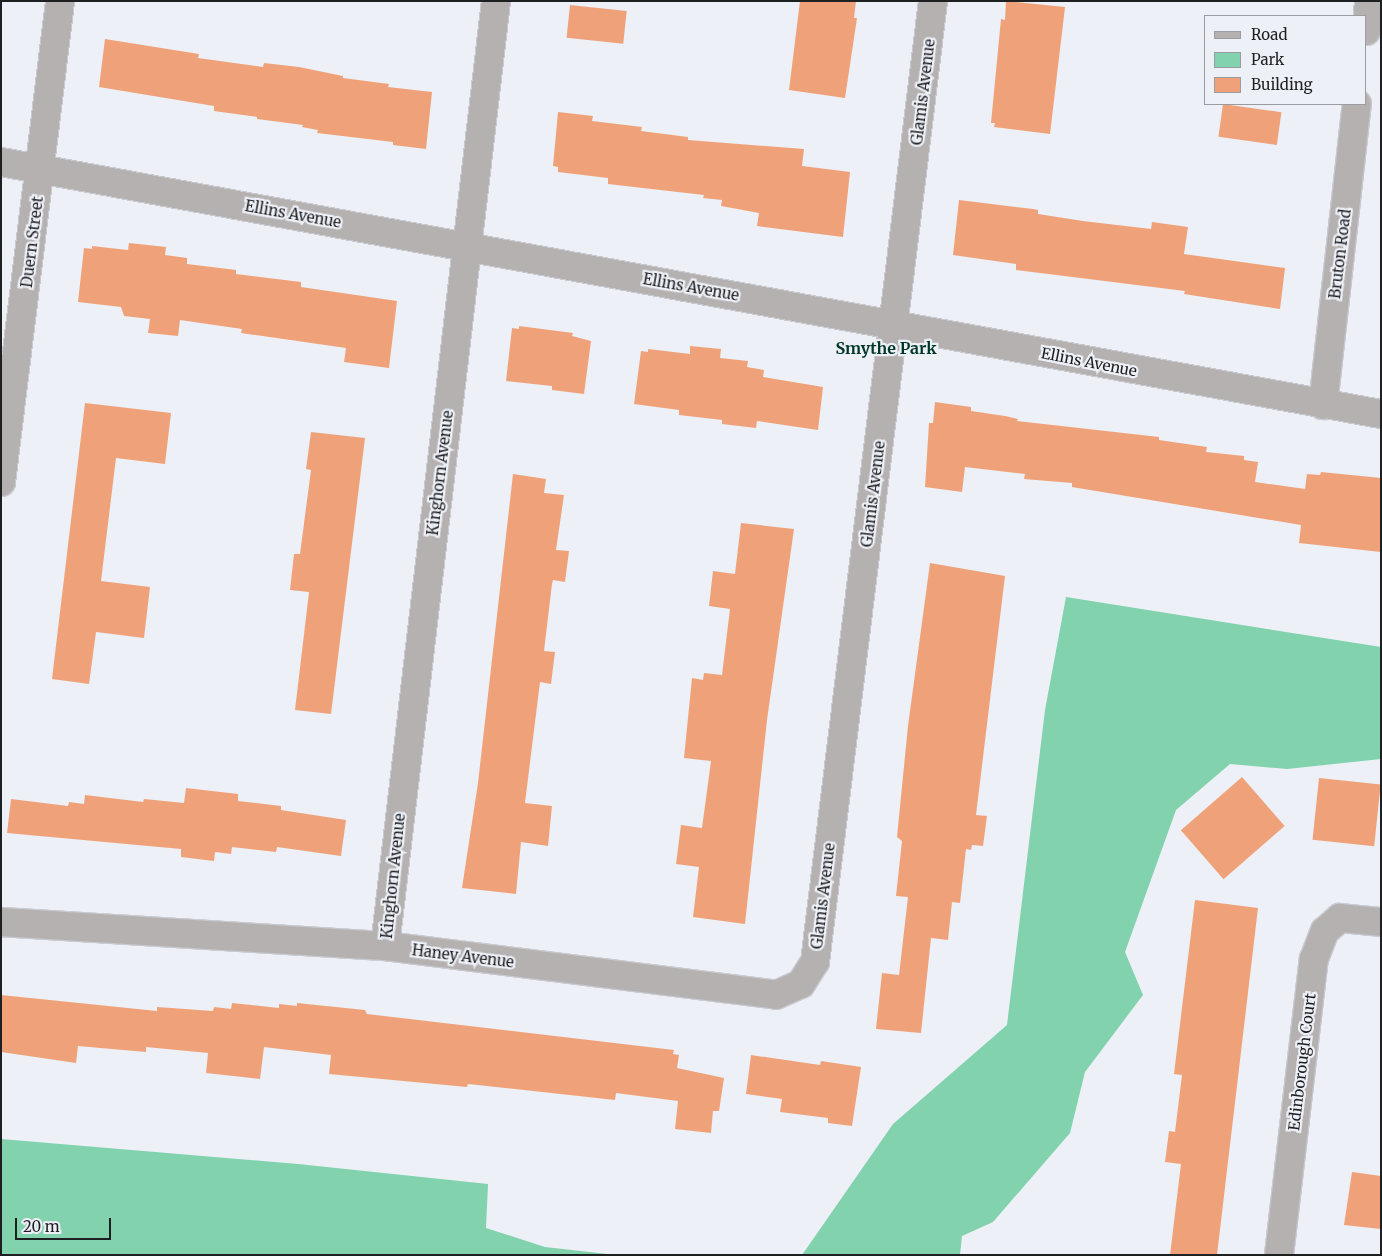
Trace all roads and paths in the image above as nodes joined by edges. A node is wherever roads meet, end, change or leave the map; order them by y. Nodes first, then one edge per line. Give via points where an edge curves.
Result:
1 (60, 1) edge
2 (496, 1) edge
3 (933, 1) edge
4 (1369, 1) edge
5 (1367, 21) edge
6 (1357, 105) edge
7 (1, 162) edge
8 (41, 167) junction
9 (466, 246) junction
10 (895, 324) junction
11 (1323, 405) junction
12 (1381, 414) edge
13 (1, 482) edge
14 (1, 922) edge
15 (1381, 922) edge
16 (385, 946) junction
17 (801, 984) joint
18 (1279, 1255) edge

1 - 8 street, Duern Street
2 - 9 street, Kinghorn Avenue
3 - 10 street, Glamis Avenue
4 - 5 street
6 - 11 street, Bruton Road
7 - 8 street, Ellins Avenue
8 - 9 street, Ellins Avenue
8 - 13 street, Duern Street
9 - 10 street, Ellins Avenue
9 - 16 street, Kinghorn Avenue
10 - 11 street, Ellins Avenue
10 - 17 street, Glamis Avenue via 815,962
11 - 12 street, Ellins Avenue
14 - 16 street, Haney Avenue
15 - 18 street, Edinborough Court via 1340,918 1324,931 1314,959
16 - 17 street, Haney Avenue via 776,995

